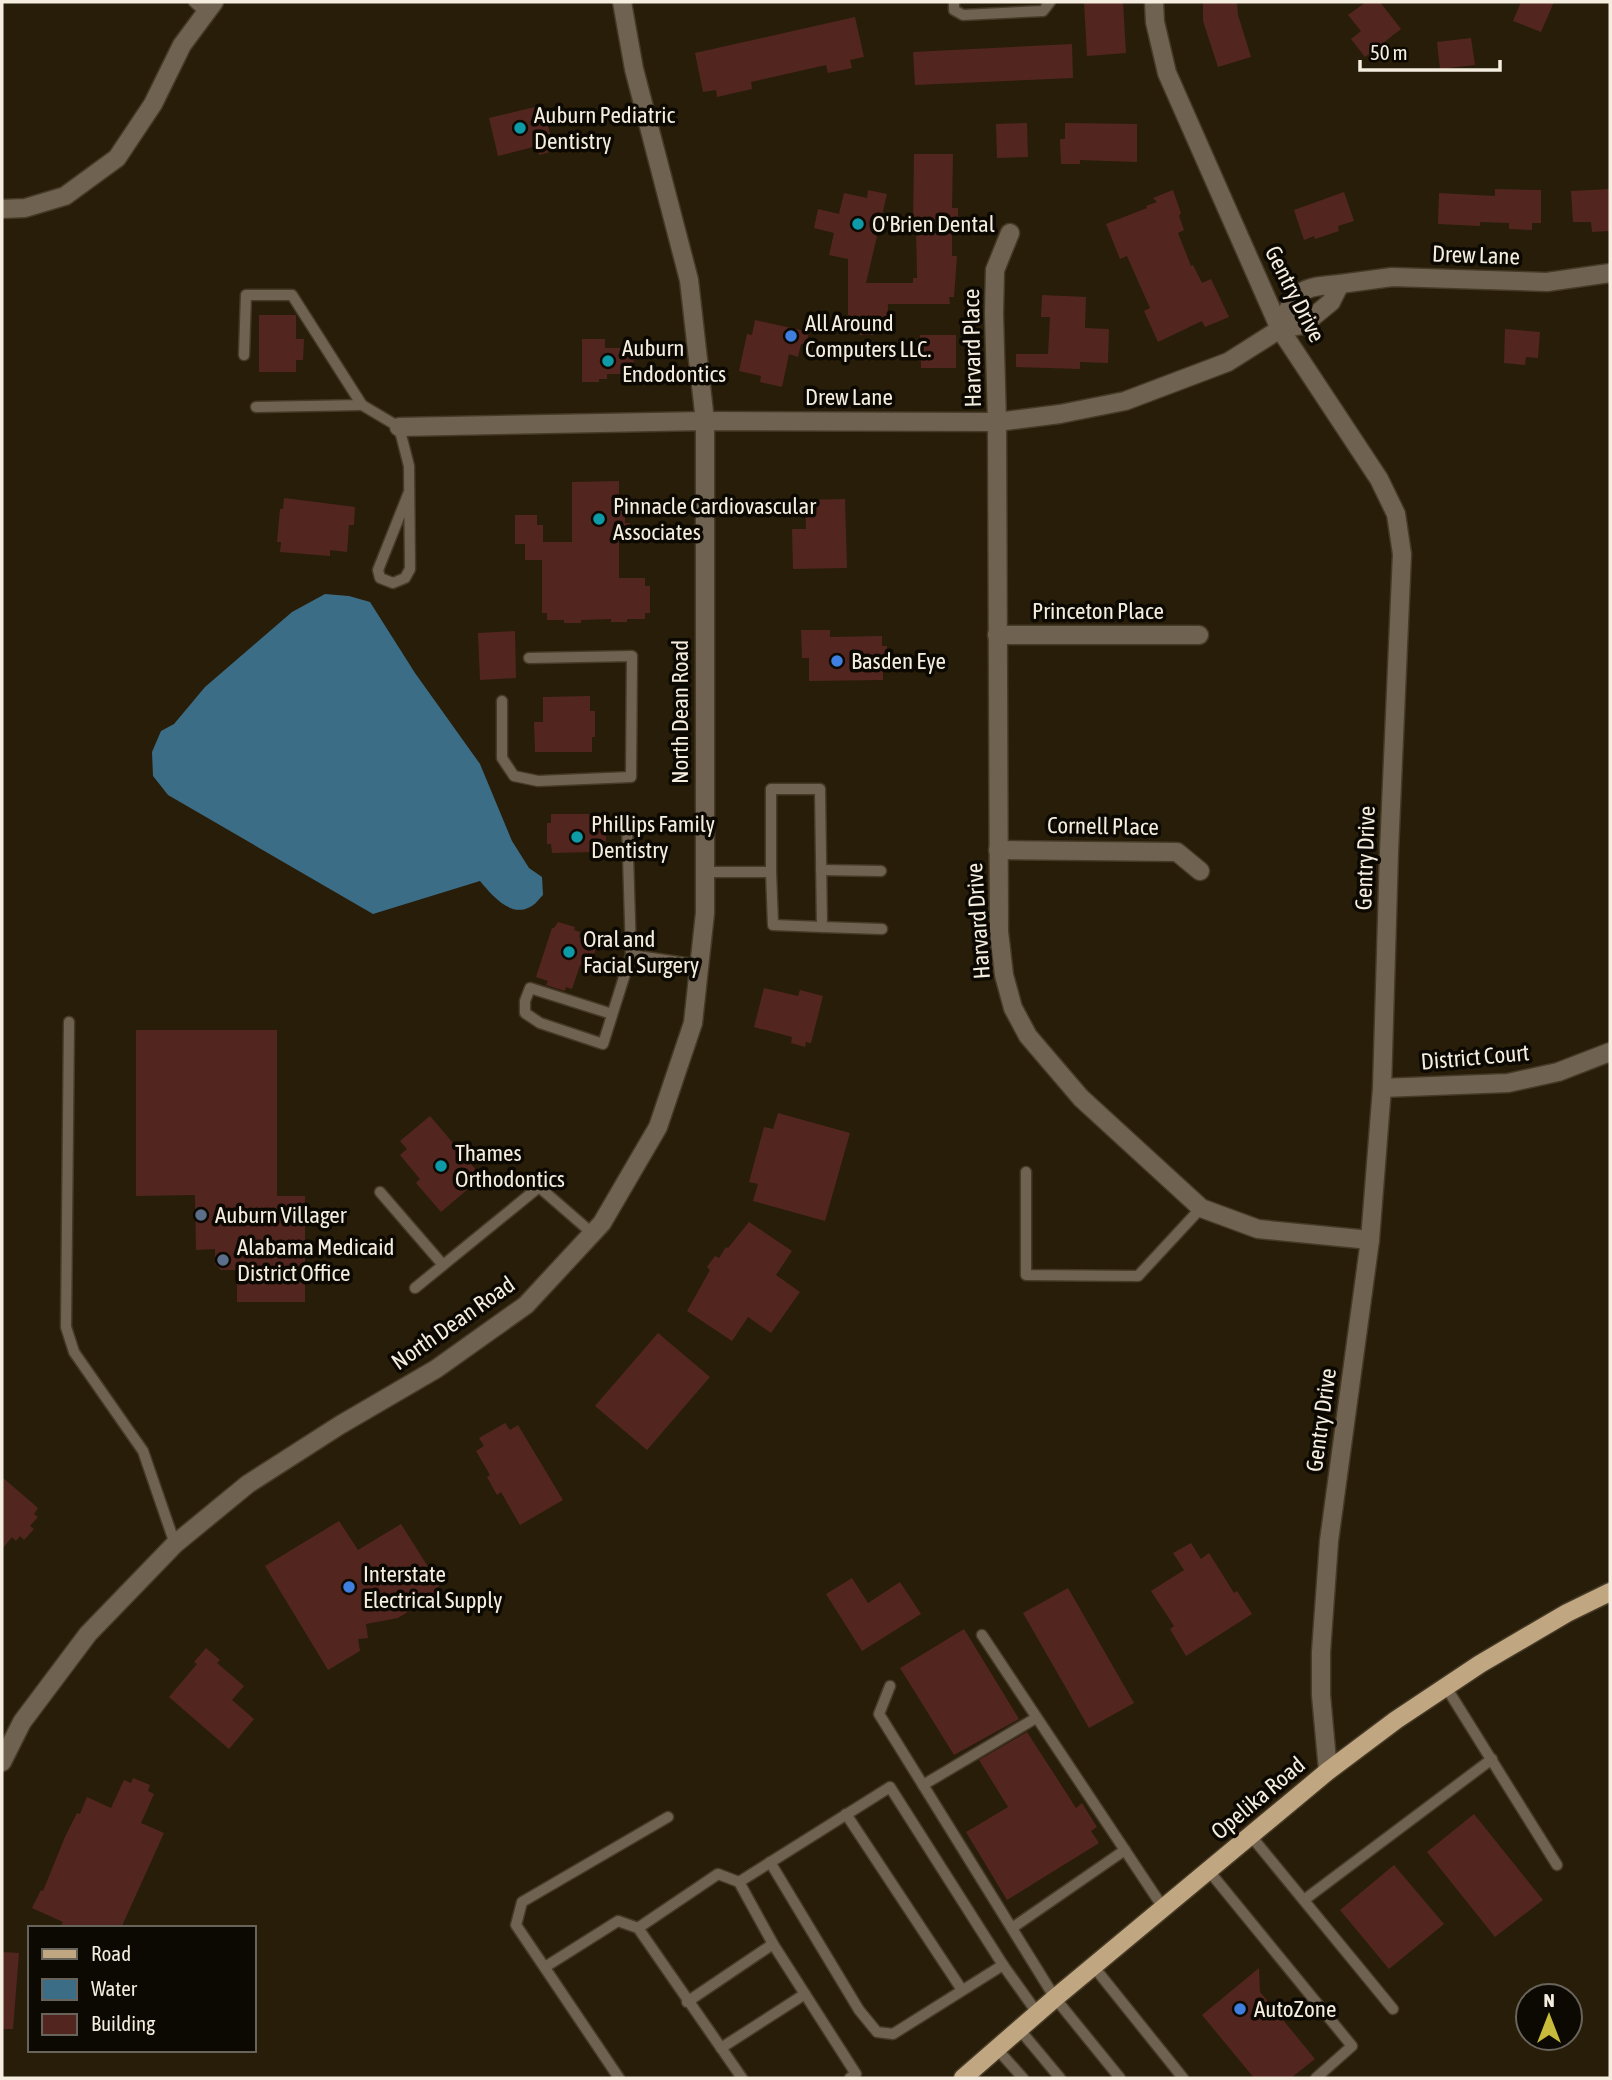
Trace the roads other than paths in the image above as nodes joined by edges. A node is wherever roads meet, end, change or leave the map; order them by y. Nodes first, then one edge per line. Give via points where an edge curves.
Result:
1 (622, 2) edge
2 (954, 2) edge
3 (1050, 2) edge
4 (1154, 2) edge
5 (205, 6) edge
6 (2, 209) edge
7 (1010, 233) dead end
8 (1610, 274) edge
9 (1340, 284) junction
10 (1280, 328) junction
11 (244, 355) dead end
12 (362, 405) junction
13 (256, 407) dead end
14 (705, 421) junction
15 (998, 422) junction
16 (399, 427) junction
17 (409, 492) junction
18 (997, 635) junction
19 (1199, 635) dead end
20 (528, 658) dead end
21 (502, 701) dead end
22 (627, 822) dead end
23 (998, 850) junction
24 (821, 870) junction
25 (881, 871) dead end
26 (1200, 871) dead end
27 (705, 872) junction
28 (771, 872) junction
29 (822, 927) junction
30 (882, 929) dead end
31 (631, 955) junction
32 (699, 965) junction
33 (612, 1014) junction
34 (69, 1022) dead end
35 (1610, 1052) edge
36 (1382, 1088) junction
37 (1026, 1172) dead end
38 (380, 1192) dead end
39 (1201, 1208) junction
40 (592, 1233) junction
41 (1370, 1240) junction
42 (443, 1265) junction
43 (415, 1288) dead end
44 (175, 1544) junction
45 (1610, 1592) edge
46 (982, 1635) dead end
47 (890, 1686) dead end
48 (1446, 1687) junction
49 (1036, 1718) junction
50 (1492, 1759) junction
51 (2, 1762) edge
52 (1328, 1771) junction
53 (923, 1785) junction
54 (846, 1814) junction
55 (668, 1817) dead end
56 (1251, 1836) junction
57 (1125, 1850) junction
58 (770, 1862) junction
59 (1557, 1866) dead end
60 (1209, 1871) junction
61 (739, 1882) junction
62 (1304, 1900) junction
63 (1164, 1909) junction
64 (638, 1928) junction
65 (1012, 1928) junction
66 (774, 1944) junction
67 (1003, 1965) junction
68 (545, 1967) junction
69 (1094, 1967) junction
70 (962, 1990) junction
71 (805, 1994) junction
72 (1055, 1998) junction
73 (687, 2002) junction
74 (1393, 2010) dead end
75 (1038, 2015) junction
76 (1020, 2030) junction
77 (721, 2048) junction
78 (997, 2049) junction
79 (618, 2078) edge
80 (742, 2078) edge
81 (850, 2078) edge
82 (962, 2078) edge
83 (1023, 2078) edge
84 (1060, 2078) edge
85 (1119, 2078) edge
86 (1183, 2078) edge
87 (1317, 2078) edge

1 - 14 street, North Dean Road via 634,69 689,281
2 - 3 lane via 954,10 963,15 1043,11
4 - 10 street, Gentry Drive via 1167,74
5 - 6 street via 153,104 117,158 65,196
7 - 15 street, Harvard Place via 995,270
8 - 9 street, Drew Lane via 1547,282 1392,277
9 - 10 street, Drew Lane via 1331,302 1303,325
9 - 10 street, Drew Lane via 1310,286 1290,301
10 - 15 street, Drew Lane via 1228,362 1125,401
10 - 36 street, Gentry Drive via 1378,479 1396,514 1402,554
11 - 12 lane via 246,295 292,295
12 - 13 lane
12 - 16 lane
14 - 15 street, Drew Lane
14 - 16 street, Drew Lane
14 - 27 street, North Dean Road
15 - 18 street, Harvard Drive
16 - 17 lane via 409,466
17 - 17 lane via 410,569 405,578 393,583 380,578 378,570
18 - 19 street, Princeton Place
18 - 23 street, Harvard Drive
20 - 21 lane via 632,656 631,777 538,781 514,776 502,758
22 - 31 lane
23 - 26 street, Cornell Place via 1177,852
23 - 39 street, Harvard Drive via 1004,975 1013,1008 1028,1036 1081,1098
24 - 25 lane
24 - 28 lane via 820,789 771,789
24 - 29 lane
27 - 28 lane
27 - 32 street, North Dean Road
28 - 29 lane via 773,925
29 - 30 lane
31 - 32 lane
31 - 33 lane
32 - 40 street, North Dean Road via 693,1023 658,1127
33 - 33 lane via 603,1044 540,1023 525,1013 525,1001 530,988
34 - 44 lane via 66,1327 74,1352 143,1451
35 - 36 street, District Court via 1558,1072 1508,1083
36 - 41 street, Gentry Drive
37 - 39 lane via 1026,1276 1138,1276
38 - 42 lane
39 - 41 street, Harvard Drive via 1258,1229
40 - 42 lane via 539,1187
40 - 44 street, North Dean Road via 526,1306 436,1369 247,1484
41 - 52 street, Gentry Drive via 1329,1541 1321,1652
42 - 43 lane
44 - 51 street, North Dean Road via 88,1634 22,1722
45 - 48 main road, Opelika Road
46 - 49 lane
47 - 53 lane via 879,1714
48 - 50 lane
48 - 52 main road, Opelika Road
49 - 53 lane
49 - 57 lane
50 - 59 lane
50 - 62 lane
52 - 56 main road, Opelika Road
53 - 65 lane
54 - 58 lane
54 - 67 lane via 890,1787
54 - 70 lane
55 - 68 lane via 522,1902 516,1925
56 - 60 main road, Opelika Road
56 - 62 lane
57 - 63 lane
57 - 65 lane
58 - 61 lane
58 - 70 lane via 859,2010 877,2032 893,2034
60 - 63 main road, Opelika Road
60 - 87 lane via 1352,2046
61 - 64 lane via 718,1874
61 - 66 lane
62 - 74 lane
63 - 69 main road, Opelika Road
64 - 68 lane via 618,1921
64 - 73 lane
65 - 72 lane
66 - 71 lane
66 - 73 lane
67 - 70 lane
67 - 75 lane
68 - 79 lane
69 - 72 main road, Opelika Road
69 - 86 lane
71 - 77 lane
71 - 81 lane via 856,2074
72 - 75 main road, Opelika Road
72 - 85 lane
73 - 77 lane
75 - 76 main road, Opelika Road
76 - 78 main road, Opelika Road
76 - 84 lane
77 - 80 lane
78 - 82 main road, Opelika Road
78 - 83 lane

